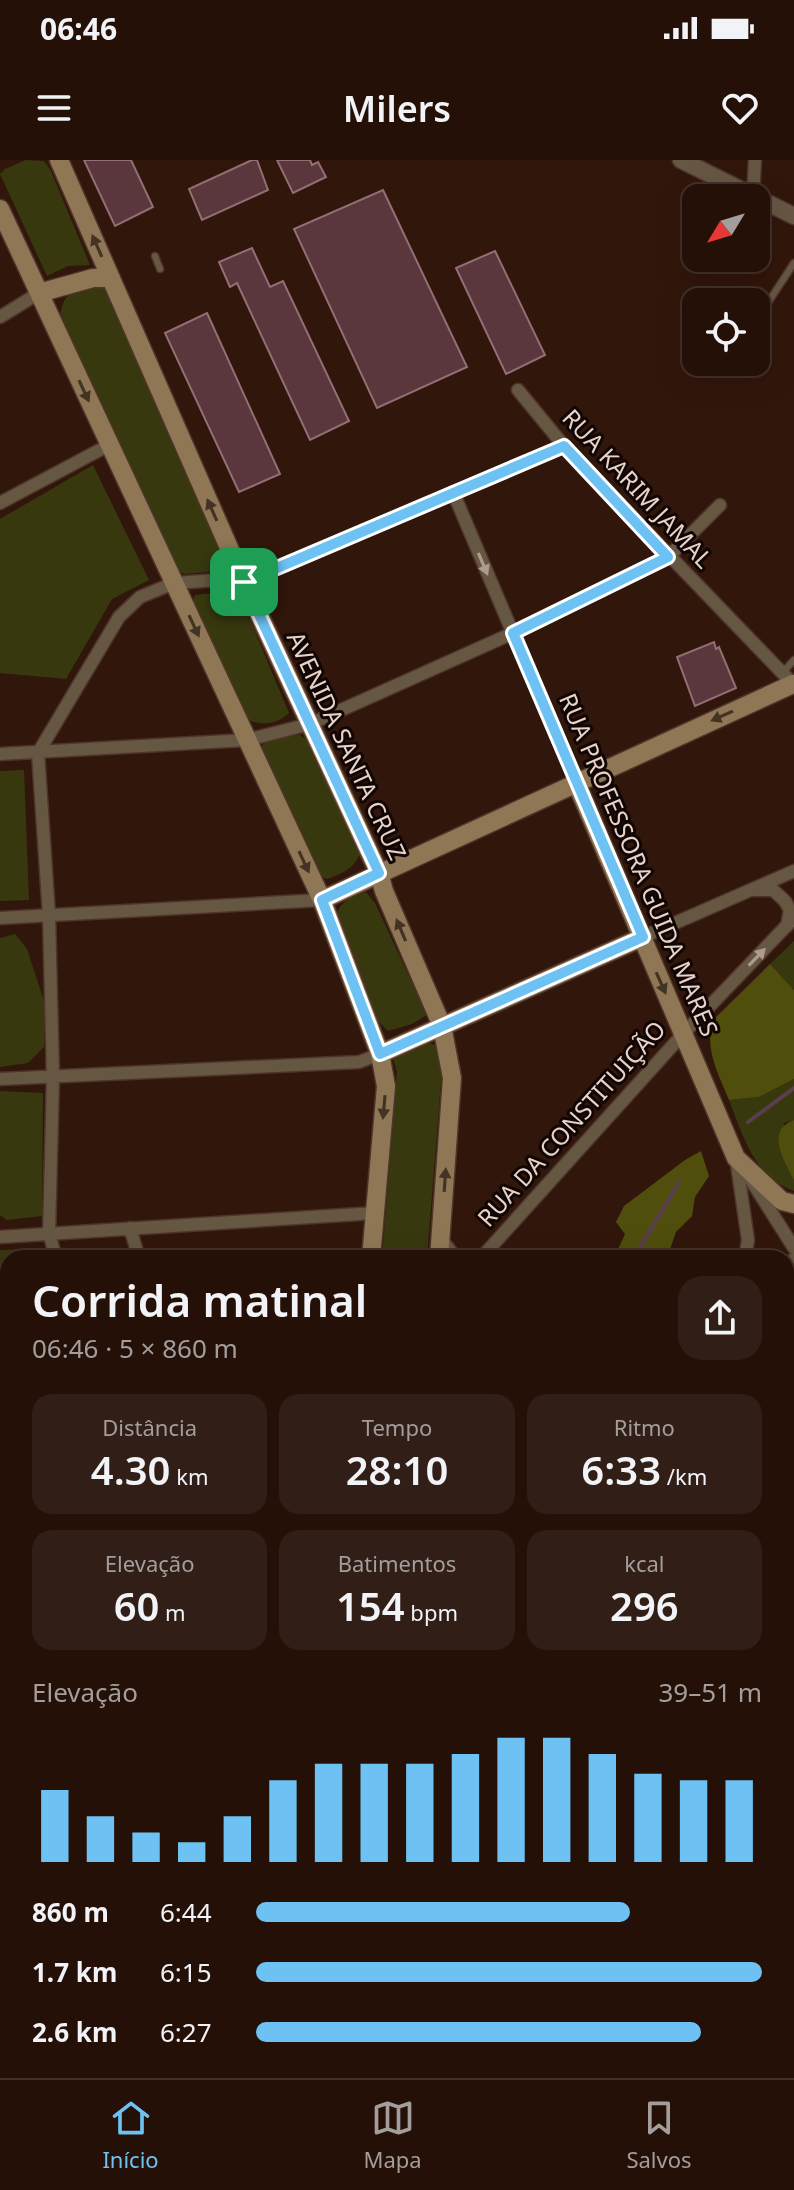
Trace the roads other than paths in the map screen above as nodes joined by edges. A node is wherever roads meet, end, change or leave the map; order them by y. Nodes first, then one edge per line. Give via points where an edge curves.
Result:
1 (59, 160) edge
2 (681, 160) edge
3 (755, 160) edge
4 (730, 184) edge
5 (754, 184) edge
6 (770, 204) edge
7 (0, 209) edge
8 (794, 216) edge
9 (155, 256) dead end
10 (794, 263) edge
11 (160, 269) dead end
12 (111, 278) junction
13 (73, 283) junction
14 (39, 293) junction
15 (770, 300) edge
16 (0, 317) edge
17 (51, 320) junction
18 (518, 390) dead end
19 (109, 445) junction
20 (564, 446) junction
21 (453, 492) junction
22 (0, 503) edge
23 (720, 505) dead end
24 (668, 557) junction
25 (244, 582) junction
26 (174, 583) junction
27 (513, 633) junction
28 (794, 660) edge
29 (790, 681) edge
30 (310, 724) junction
31 (247, 740) junction
32 (38, 753) junction
33 (0, 754) edge
34 (576, 782) junction
35 (794, 871) edge
36 (379, 873) junction
37 (750, 890) junction
38 (322, 900) junction
39 (49, 915) junction
40 (0, 918) edge
41 (790, 922) edge
42 (643, 937) junction
43 (442, 1026) junction
44 (683, 1034) junction
45 (380, 1054) junction
46 (53, 1077) junction
47 (0, 1079) edge
48 (736, 1158) junction
49 (794, 1204) edge
50 (375, 1213) junction
51 (130, 1228) junction
52 (49, 1233) junction
53 (0, 1237) edge
54 (441, 1239) junction
55 (794, 1248) edge
56 (54, 1250) edge
57 (137, 1250) edge
58 (372, 1250) edge
59 (440, 1250) edge
60 (450, 1250) edge
61 (486, 1250) edge
62 (746, 1250) edge

12 -> 1 main road, AVENIDA SANTA CRUZ
2 - 4 street
3 - 5 street
6 - 8 street
7 - 14 main road
9 - 11 lane
10 - 15 lane
12 - 13 main road
25 -> 12 main road, AVENIDA SANTA CRUZ
13 - 14 main road
13 - 17 main road
14 - 16 street
14 - 17 main road
17 -> 19 main road
18 - 20 street, RUA KARIM JAMAL
19 - 22 street
19 - 26 main road
20 - 21 street
20 - 24 street, RUA KARIM JAMAL
21 - 25 street
21 -> 27 street, RUA PROFESSORA GUIDA MARES
23 - 24 street
24 - 27 street
24 - 29 street, RUA KARIM JAMAL
25 - 26 street
25 - 30 main road, AVENIDA SANTA CRUZ
26 -> 31 main road
26 - 32 street via 140,597 119,617
27 - 30 street
27 - 34 street, RUA PROFESSORA GUIDA MARES
28 - 29 lane
29 -> 34 main road
30 - 31 street
30 - 36 main road, AVENIDA SANTA CRUZ
31 - 32 street
31 -> 38 main road
32 - 33 street
32 - 39 street
34 - 36 main road
34 - 42 main road, RUA PROFESSORA GUIDA MARES
35 - 37 street
36 - 38 main road
43 -> 36 main road, AVENIDA SANTA CRUZ
37 - 41 street via 773,890 790,910
37 - 42 street
38 - 39 street
38 - 45 main road
39 - 40 street
39 - 46 street
44 -> 41 street, RUA DA CONSTITUIÇÃO
42 - 43 main road
42 -> 44 main road, RUA PROFESSORA GUIDA MARES
43 - 45 main road
54 -> 43 main road, AVENIDA SANTA CRUZ via 452,1078
44 - 48 main road, RUA PROFESSORA GUIDA MARES
44 - 61 street, RUA DA CONSTITUIÇÃO
45 - 46 street via 359,1062
45 -> 50 main road via 386,1086
46 - 47 street
46 - 52 street
48 - 49 main road via 782,1201
48 - 55 street, RUA PROFESSORA GUIDA MARES
48 - 62 street
50 - 51 street
50 - 58 main road
51 - 52 street
51 - 57 street
52 - 53 street
52 - 56 street
54 - 59 main road, AVENIDA SANTA CRUZ
54 - 60 street

